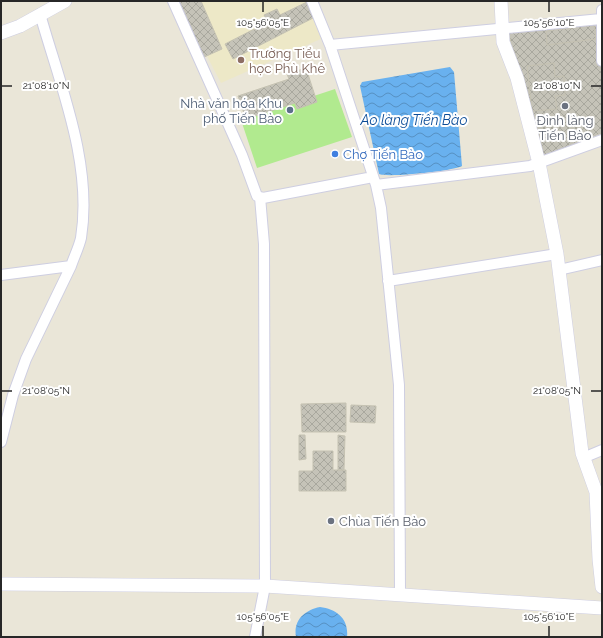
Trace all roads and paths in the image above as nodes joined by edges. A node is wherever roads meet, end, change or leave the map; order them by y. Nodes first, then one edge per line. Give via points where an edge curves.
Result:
1 (65, 1) edge
2 (173, 1) edge
3 (312, 1) edge
4 (501, 1) edge
5 (40, 14) junction
6 (602, 15) edge
7 (502, 28) junction
8 (1, 33) edge
9 (330, 45) junction
10 (602, 60) edge
11 (602, 140) edge
12 (539, 163) junction
13 (375, 181) junction
14 (260, 198) junction
15 (557, 254) junction
16 (602, 260) edge
17 (71, 266) junction
18 (559, 270) junction
19 (1, 275) edge
20 (388, 281) junction
21 (5, 407) edge
22 (1, 442) edge
23 (602, 450) edge
24 (583, 458) junction
25 (600, 526) edge
26 (1, 584) edge
27 (265, 586) junction
28 (602, 587) edge
29 (400, 594) junction
30 (602, 608) edge
31 (255, 637) edge

1 - 5 street
2 - 14 street
3 - 9 street
4 - 7 street
5 - 8 street via 20,26
5 - 17 street via 80,153 84,199 80,239
6 - 7 street
6 - 10 street
7 - 9 street
7 - 12 street via 503,42 517,78
9 - 13 street
11 - 12 street
12 - 13 street via 530,166
12 - 15 street
13 - 14 street
13 - 20 street via 381,208
14 - 27 street via 264,244
15 - 18 street
15 - 20 street
16 - 18 street
17 - 19 street
17 - 21 street
18 - 24 street
20 - 29 street via 398,384
21 - 22 street
23 - 24 street
24 - 25 street via 596,492
25 - 28 street
26 - 27 street
27 - 29 street
27 - 31 street
29 - 30 street

